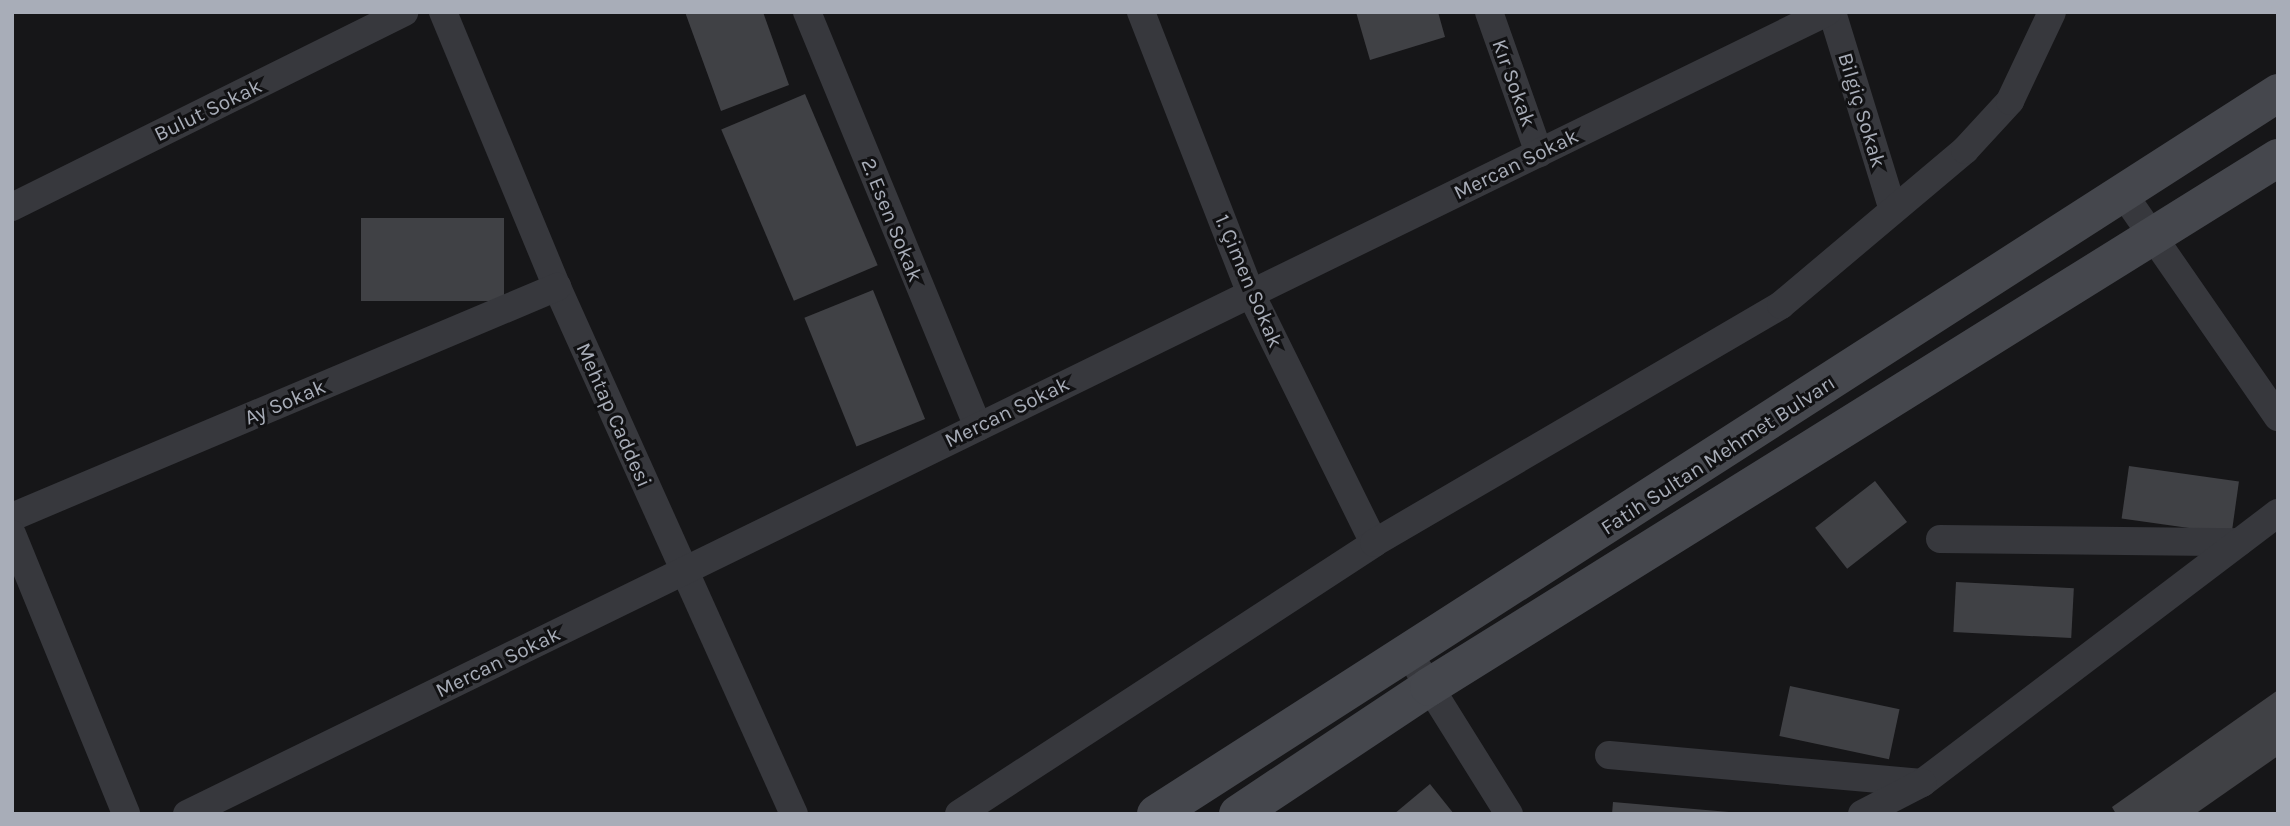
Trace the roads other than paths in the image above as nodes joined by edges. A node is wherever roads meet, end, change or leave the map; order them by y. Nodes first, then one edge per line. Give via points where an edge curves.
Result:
1 (404, 12) edge
2 (443, 12) edge
3 (807, 12) edge
4 (1141, 12) edge
5 (1489, 12) edge
6 (1826, 12) edge
7 (1832, 12) edge
8 (2052, 12) edge
9 (2278, 93) edge
10 (1539, 153) junction
11 (2278, 158) edge
12 (2122, 192) junction
13 (12, 207) edge
14 (1892, 207) junction
15 (2152, 237) junction
16 (557, 287) junction
17 (1250, 292) junction
18 (2278, 417) edge
19 (978, 427) junction
20 (2278, 513) edge
21 (12, 517) edge
22 (12, 534) edge
23 (1940, 539) dead end
24 (2239, 542) junction
25 (1374, 543) junction
26 (683, 571) junction
27 (1408, 653) junction
28 (1429, 687) junction
29 (1609, 755) dead end
30 (1922, 783) junction
31 (122, 813) edge
32 (187, 814) edge
33 (794, 814) edge
34 (959, 814) edge
35 (1156, 814) edge
36 (1238, 814) edge
37 (1509, 814) edge
38 (1862, 814) edge

1 - 13 street, Bulut Sokak
2 - 16 street, Mehtap Caddesi
3 - 19 street, 2. Esen Sokak
4 - 17 street, 1. Çimen Sokak
5 - 10 street, Kır Sokak
6 - 10 street, Mercan Sokak
7 - 14 street, Bilgiç Sokak
8 - 14 street via 2010,100 1965,150
9 - 12 main road, Fatih Sultan Mehmet Bulvarı
10 - 17 street, Mercan Sokak
11 - 15 main road, Fatih Sultan Mehmet Bulvarı
12 - 15 street
12 - 27 main road, Fatih Sultan Mehmet Bulvarı
14 - 25 street via 1781,305
15 - 18 street
15 - 28 main road, Fatih Sultan Mehmet Bulvarı
16 - 21 street, Ay Sokak
16 - 26 street, Mehtap Caddesi
17 - 19 street, Mercan Sokak
17 - 25 street, 1. Çimen Sokak
19 - 26 street, Mercan Sokak
20 - 24 street
22 - 31 street
23 - 24 street
24 - 30 street
25 - 34 street
26 - 32 street, Mercan Sokak
26 - 33 street, Mehtap Caddesi
27 - 28 street
27 - 35 main road, Fatih Sultan Mehmet Bulvarı
28 - 36 main road, Fatih Sultan Mehmet Bulvarı
28 - 37 street
29 - 30 street
30 - 38 street

